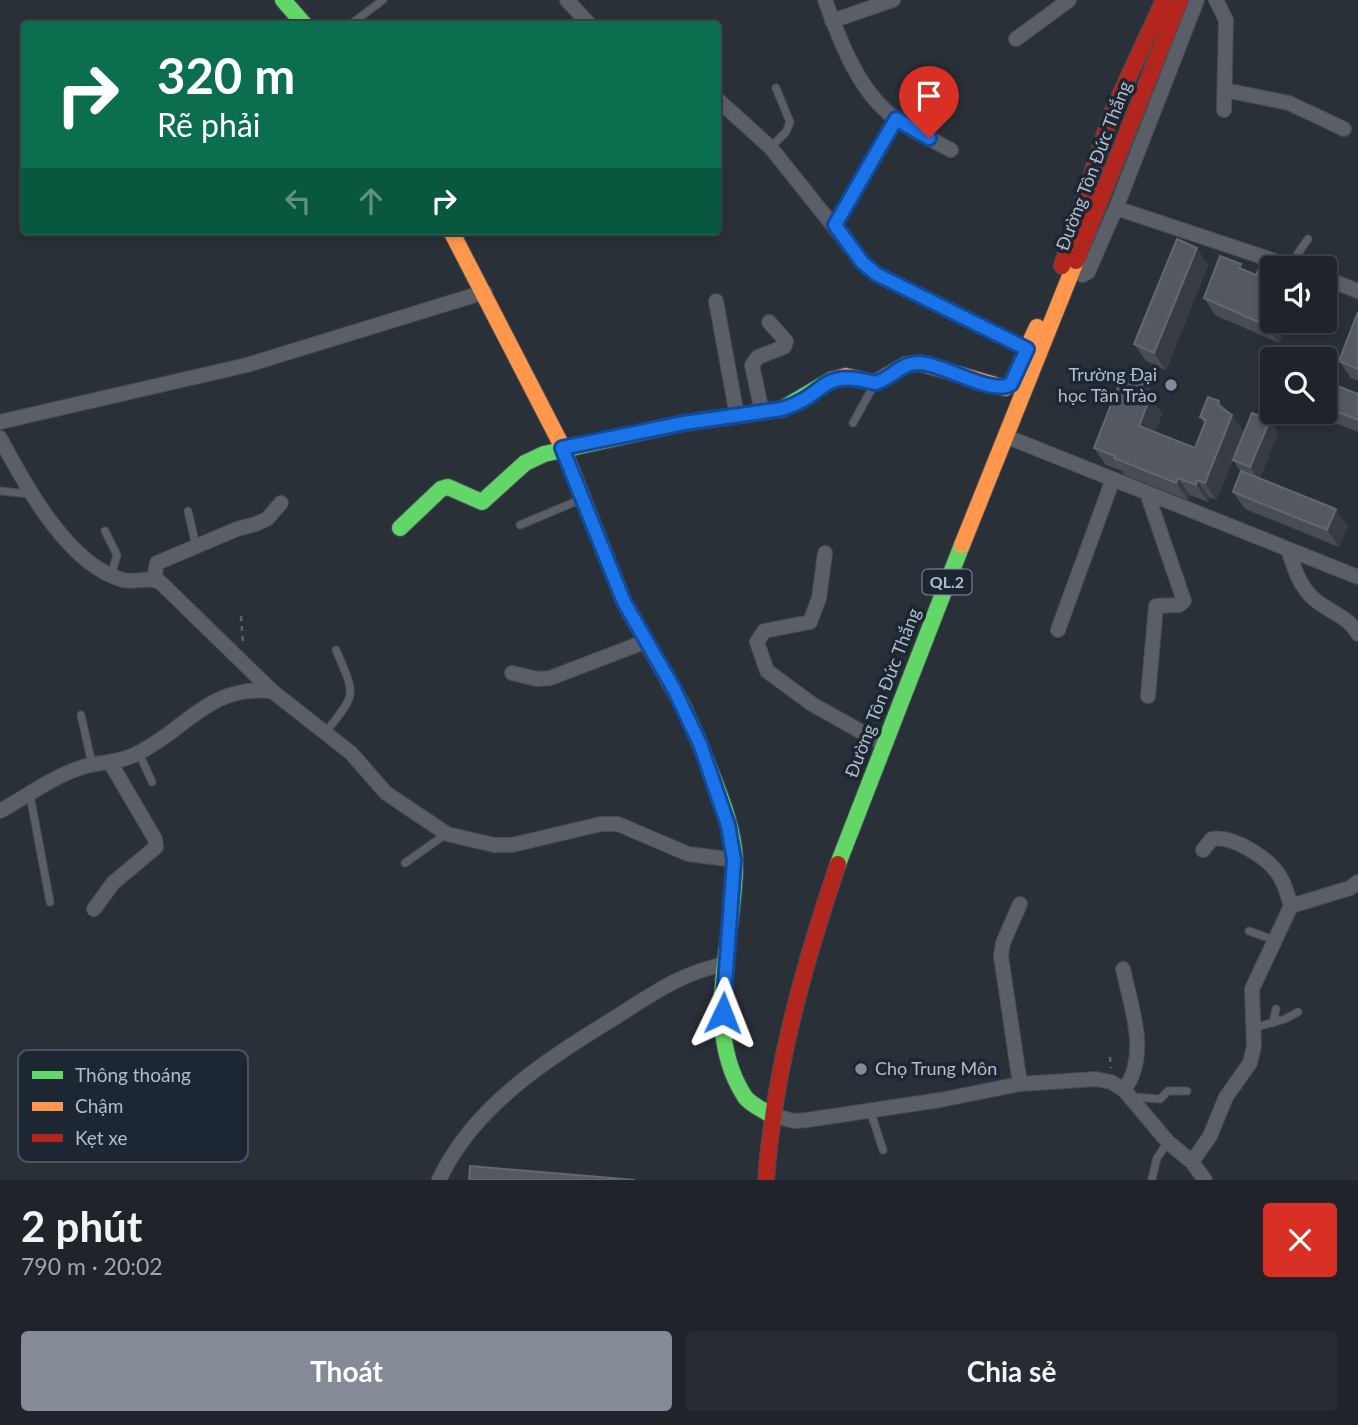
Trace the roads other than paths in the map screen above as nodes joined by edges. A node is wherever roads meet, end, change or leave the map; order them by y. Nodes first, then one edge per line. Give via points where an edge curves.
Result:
1 (283, 0) edge
2 (383, 0) edge
3 (567, 0) edge
4 (825, 0) edge
5 (893, 0) edge
6 (1069, 0) edge
7 (1164, 0) edge
8 (1180, 0) edge
9 (1197, 0) edge
10 (1216, 0) edge
11 (832, 20) junction
12 (301, 21) edge
13 (355, 21) edge
14 (583, 21) edge
15 (1016, 39) dead end
16 (776, 88) dead end
17 (1225, 90) junction
18 (721, 103) edge
19 (1224, 110) dead end
20 (896, 119) junction
21 (1344, 129) dead end
22 (771, 148) junction
23 (951, 150) dead end
24 (1116, 208) junction
25 (835, 225) junction
26 (453, 235) edge
27 (1308, 239) dead end
28 (1260, 256) edge
29 (1298, 256) edge
30 (1067, 268) junction
31 (1337, 283) edge
32 (1358, 291) edge
33 (485, 292) junction
34 (716, 301) dead end
35 (769, 322) dead end
36 (1027, 349) junction
37 (875, 383) junction
38 (762, 412) junction
39 (737, 416) junction
40 (0, 422) edge
41 (853, 423) dead end
42 (1005, 436) junction
43 (0, 438) edge
44 (562, 448) junction
45 (1113, 479) junction
46 (0, 491) edge
47 (1147, 493) junction
48 (30, 495) junction
49 (583, 498) junction
50 (281, 503) dead end
51 (188, 511) dead end
52 (520, 525) dead end
53 (400, 528) dead end
54 (105, 531) dead end
55 (196, 546) junction
56 (1288, 549) junction
57 (825, 552) dead end
58 (111, 575) junction
59 (1358, 577) edge
60 (154, 579) junction
61 (1058, 630) dead end
62 (1358, 634) edge
63 (647, 641) junction
64 (337, 650) dead end
65 (512, 673) dead end
66 (272, 691) junction
67 (1148, 696) dead end
68 (81, 715) dead end
69 (326, 732) junction
70 (883, 744) junction
71 (139, 753) junction
72 (111, 764) junction
73 (92, 765) junction
74 (152, 782) dead end
75 (30, 795) junction
76 (0, 811) edge
77 (447, 834) junction
78 (1203, 850) dead end
79 (734, 860) junction
80 (405, 863) dead end
81 (1358, 883) edge
82 (50, 902) dead end
83 (1020, 904) dead end
84 (1291, 906) junction
85 (94, 908) dead end
86 (1249, 930) dead end
87 (1275, 940) junction
88 (725, 964) junction
89 (1123, 969) dead end
90 (1276, 1009) dead end
91 (1298, 1012) dead end
92 (1273, 1023) junction
93 (1252, 1028) junction
94 (1020, 1084) junction
95 (1187, 1091) dead end
96 (1127, 1093) junction
97 (870, 1109) junction
98 (771, 1115) junction
99 (1168, 1142) junction
100 (883, 1150) dead end
101 (1192, 1162) junction
102 (1152, 1179) edge
103 (439, 1180) edge
104 (766, 1180) edge
105 (1205, 1180) edge

1 - 12 main road
2 - 13 lane
3 - 14 street
4 - 11 street
5 - 11 street
6 - 15 street
7 - 30 main road via 1129,89 1111,115
8 - 30 main road, Đường Tôn Đức Thắng / QL.2
9 - 24 street via 1154,100
10 - 17 street via 1226,20
11 - 20 street via 865,87
16 - 22 lane via 790,122
17 - 19 street
17 - 21 street via 1289,103
18 - 22 street
20 - 23 street
20 - 25 street
22 - 25 street
24 - 28 street
24 - 30 street via 1088,272 1083,275
25 - 36 street via 876,274
26 - 33 main road
27 - 29 lane
30 - 36 main road
30 - 42 main road, Đường Tôn Đức Thắng / QL.2
31 - 32 street
33 - 40 street via 247,365
33 - 44 main road
34 - 39 street
35 - 38 street via 786,341 754,361
36 - 37 main road via 1005,388 920,363 905,365
37 - 38 main road via 841,376 798,404
37 - 41 lane
38 - 39 main road
39 - 44 main road
42 - 45 street
42 - 70 main road, Đường Tôn Đức Thắng / QL.2
43 - 48 street
44 - 49 main road
44 - 53 main road via 524,463 482,502 448,487 441,489
45 - 47 street
45 - 61 street
46 - 48 lane
47 - 56 street
47 - 67 street via 1184,601 1156,606
48 - 58 street via 81,555
49 - 52 lane
49 - 63 main road via 624,602
50 - 55 street via 267,519
51 - 55 lane
54 - 58 lane via 117,555
55 - 60 street via 157,563
56 - 59 street
56 - 62 street via 1307,592
57 - 70 street via 819,598 810,622 764,632 757,642 767,671 812,705
58 - 60 street via 123,580
60 - 66 street
63 - 65 street via 550,678
63 - 79 main road via 700,744 728,825
64 - 69 lane via 353,691
66 - 69 street
66 - 71 street via 249,689 208,702
68 - 73 lane
69 - 77 street via 394,799
70 - 98 main road, Đường Tôn Đức Thắng / QL.2 via 803,966
71 - 72 street
71 - 74 lane
72 - 73 street
72 - 85 street via 156,847 113,883
73 - 75 street via 62,775
75 - 76 street
75 - 82 lane
77 - 79 street via 512,845 618,824 688,854
77 - 80 lane
78 - 84 street via 1212,839 1225,839 1269,863 1281,878
79 - 88 main road
81 - 84 street
83 - 94 street via 1001,956
84 - 87 street
86 - 87 lane
87 - 93 street via 1252,989
88 - 98 main road via 727,1056 746,1099
88 - 103 street via 684,975 551,1056 496,1103 457,1146
89 - 96 street via 1137,1035 1136,1062
90 - 92 lane
91 - 92 lane
92 - 93 lane
93 - 101 street via 1251,1063 1226,1097 1210,1136
94 - 96 street via 1096,1079
94 - 97 street
95 - 96 lane via 1168,1091 1160,1099
96 - 99 street
97 - 98 street via 794,1121
97 - 100 lane
98 - 104 main road, Đường Tôn Đức Thắng / QL.2
99 - 101 street
99 - 102 lane via 1157,1158
101 - 105 street

